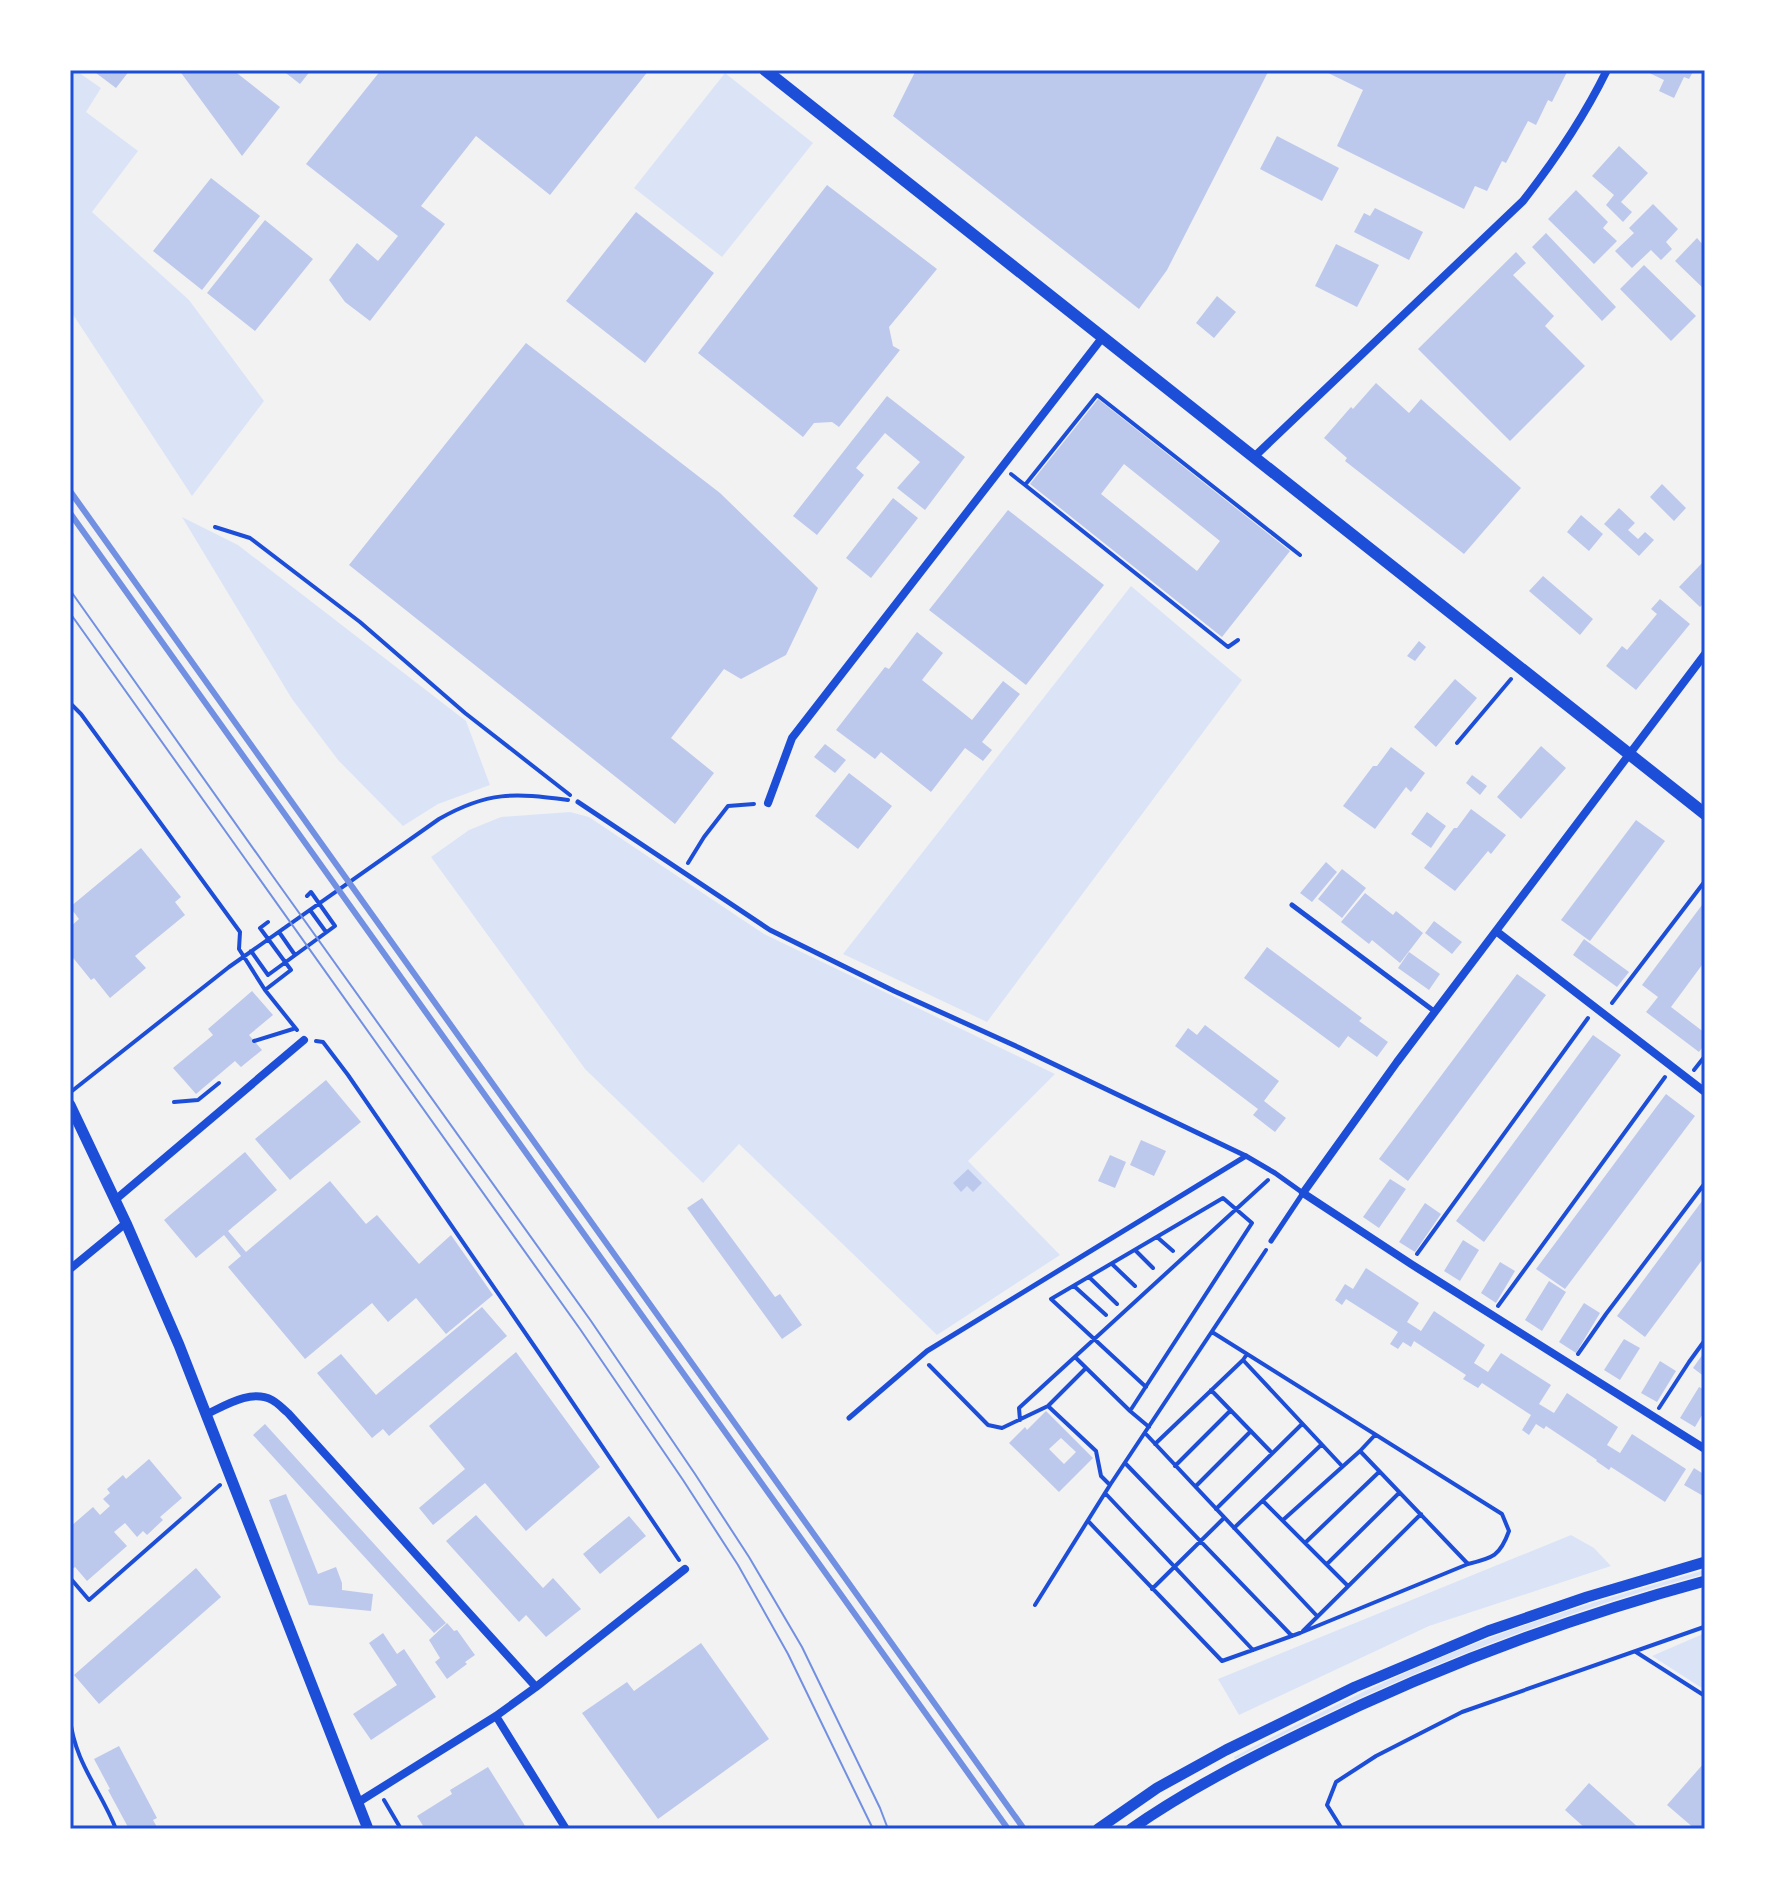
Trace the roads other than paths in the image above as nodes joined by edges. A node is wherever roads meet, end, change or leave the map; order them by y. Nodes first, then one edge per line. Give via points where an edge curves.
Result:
1 (765, 70) edge
2 (1607, 70) edge
3 (1102, 338) junction
4 (1254, 457) junction
5 (1705, 654) edge
6 (1628, 753) junction
7 (578, 802) road end
8 (768, 803) road end
9 (1705, 814) edge
10 (1292, 905) dead end
11 (1496, 931) junction
12 (1435, 1011) junction
13 (304, 1040) road end
14 (1705, 1092) edge
15 (70, 1105) edge
16 (73, 1119) edge
17 (1246, 1156) junction
18 (1303, 1193) junction
19 (115, 1200) junction
20 (126, 1223) junction
21 (1271, 1241) road end
22 (70, 1269) edge
23 (207, 1414) junction
24 (849, 1418) dead end
25 (1705, 1449) edge
26 (1705, 1562) edge
27 (685, 1569) road end
28 (1705, 1581) edge
29 (536, 1687) junction
30 (496, 1716) junction
31 (357, 1803) junction
32 (368, 1829) edge
33 (566, 1829) edge
34 (1098, 1829) edge
35 (1131, 1829) edge

1 - 3 main road
2 - 4 street via 1553,163 1523,201
3 - 4 main road
3 - 8 street via 792,738
4 - 6 main road
5 - 6 street
6 - 9 main road
6 - 11 street
7 - 17 lane via 770,930
10 - 12 lane
11 - 12 street
11 - 14 street
12 - 18 street
13 - 19 street
15 - 16 street
16 - 19 street
17 - 18 lane
17 - 24 lane via 920,1357
18 - 21 lane
18 - 25 street
19 - 20 street
20 - 22 street
20 - 23 street
23 - 29 street via 258,1396 288,1413
23 - 31 street
26 - 34 street via 1488,1631 1355,1687 1157,1788
27 - 29 street
28 - 35 street via 1496,1648 1361,1704 1237,1765
29 - 30 street
30 - 31 street
30 - 33 street
31 - 32 street

